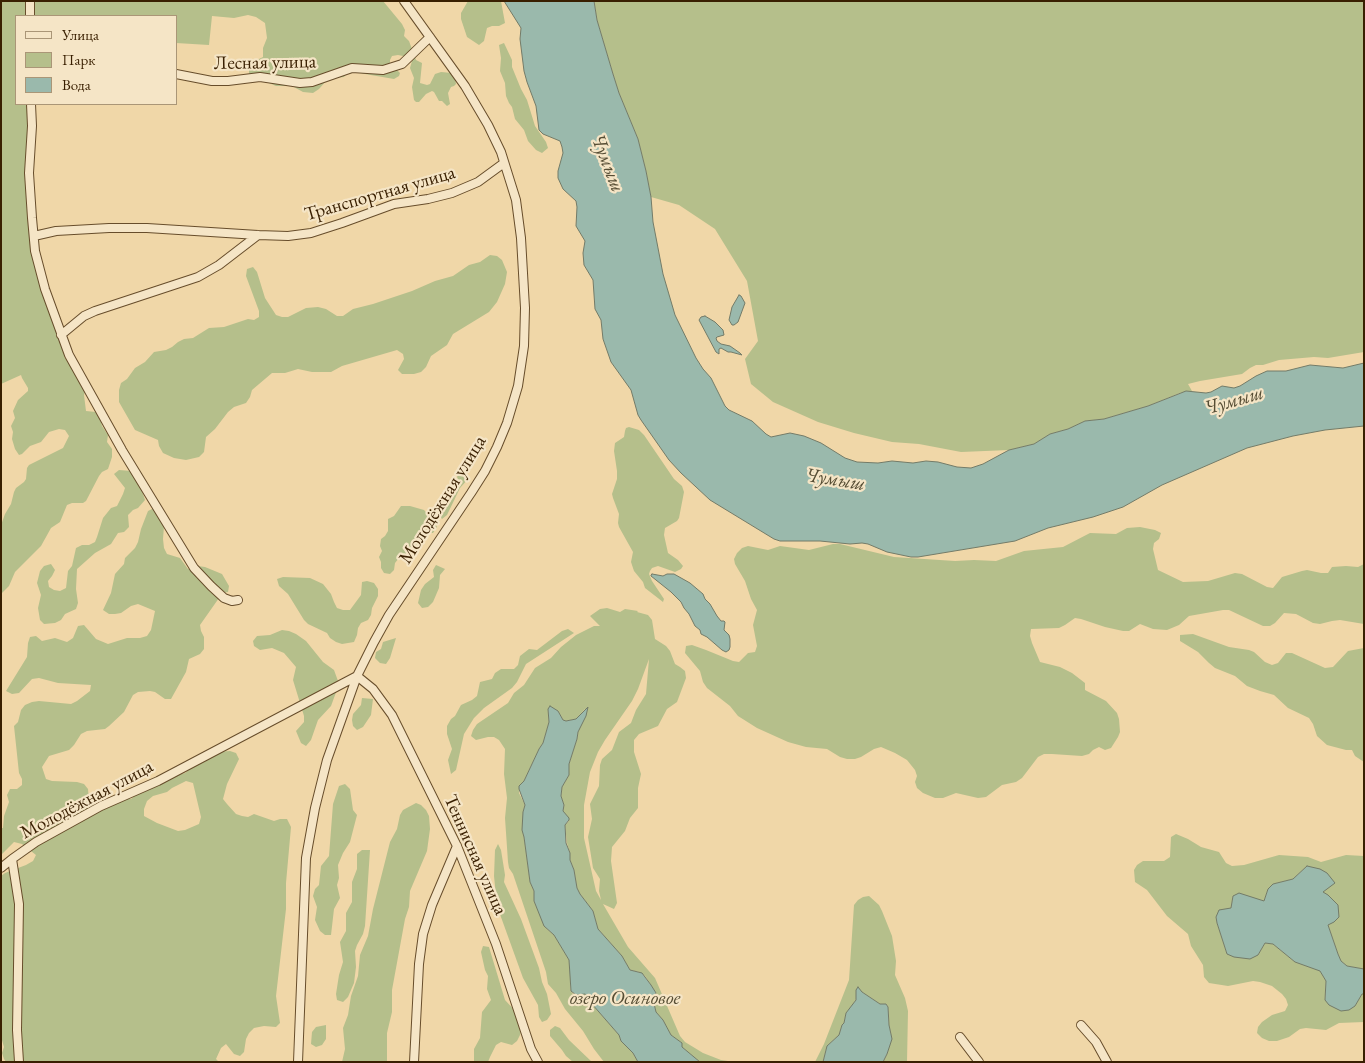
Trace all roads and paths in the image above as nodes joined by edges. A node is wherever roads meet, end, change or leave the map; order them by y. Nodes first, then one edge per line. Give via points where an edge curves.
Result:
1 (30, 1) edge
2 (404, 1) edge
3 (30, 15) edge
4 (430, 37) junction
5 (178, 74) edge
6 (31, 105) edge
7 (504, 163) junction
8 (258, 235) junction
9 (34, 236) junction
10 (61, 334) junction
11 (238, 600) dead end
12 (357, 676) junction
13 (457, 846) junction
14 (12, 859) junction
15 (1, 868) edge
16 (1081, 1025) dead end
17 (960, 1037) dead end
18 (20, 1062) edge
19 (298, 1062) edge
20 (414, 1062) edge
21 (538, 1062) edge
22 (978, 1062) edge
23 (1108, 1062) edge

1 - 3 street
2 - 4 street, Молодёжная улица
4 - 5 street, Лесная улица via 402,64 383,70 352,68 312,82 260,77 212,81
4 - 7 street, Молодёжная улица via 488,125
6 - 9 street via 29,174
7 - 8 street, Транспортная улица via 478,182 452,193 394,204 311,232 288,236
7 - 12 street, Молодёжная улица via 516,200 524,273 524,346 518,386 507,423 485,471 389,615
8 - 9 street, Транспортная улица via 109,228 56,231
8 - 10 street via 198,277 95,311
9 - 10 street via 45,289
10 - 11 street via 94,402 194,568 224,598
12 - 13 street, Теннисная улица via 373,689 392,715
12 - 14 street, Молодёжная улица via 158,781 101,806
12 - 19 street, Молодёжная улица via 320,784 306,858
13 - 20 street via 423,934
13 - 21 street, Теннисная улица
14 - 15 street
14 - 18 street, Молодёжная улица via 19,904 17,1030
16 - 23 street
17 - 22 street

